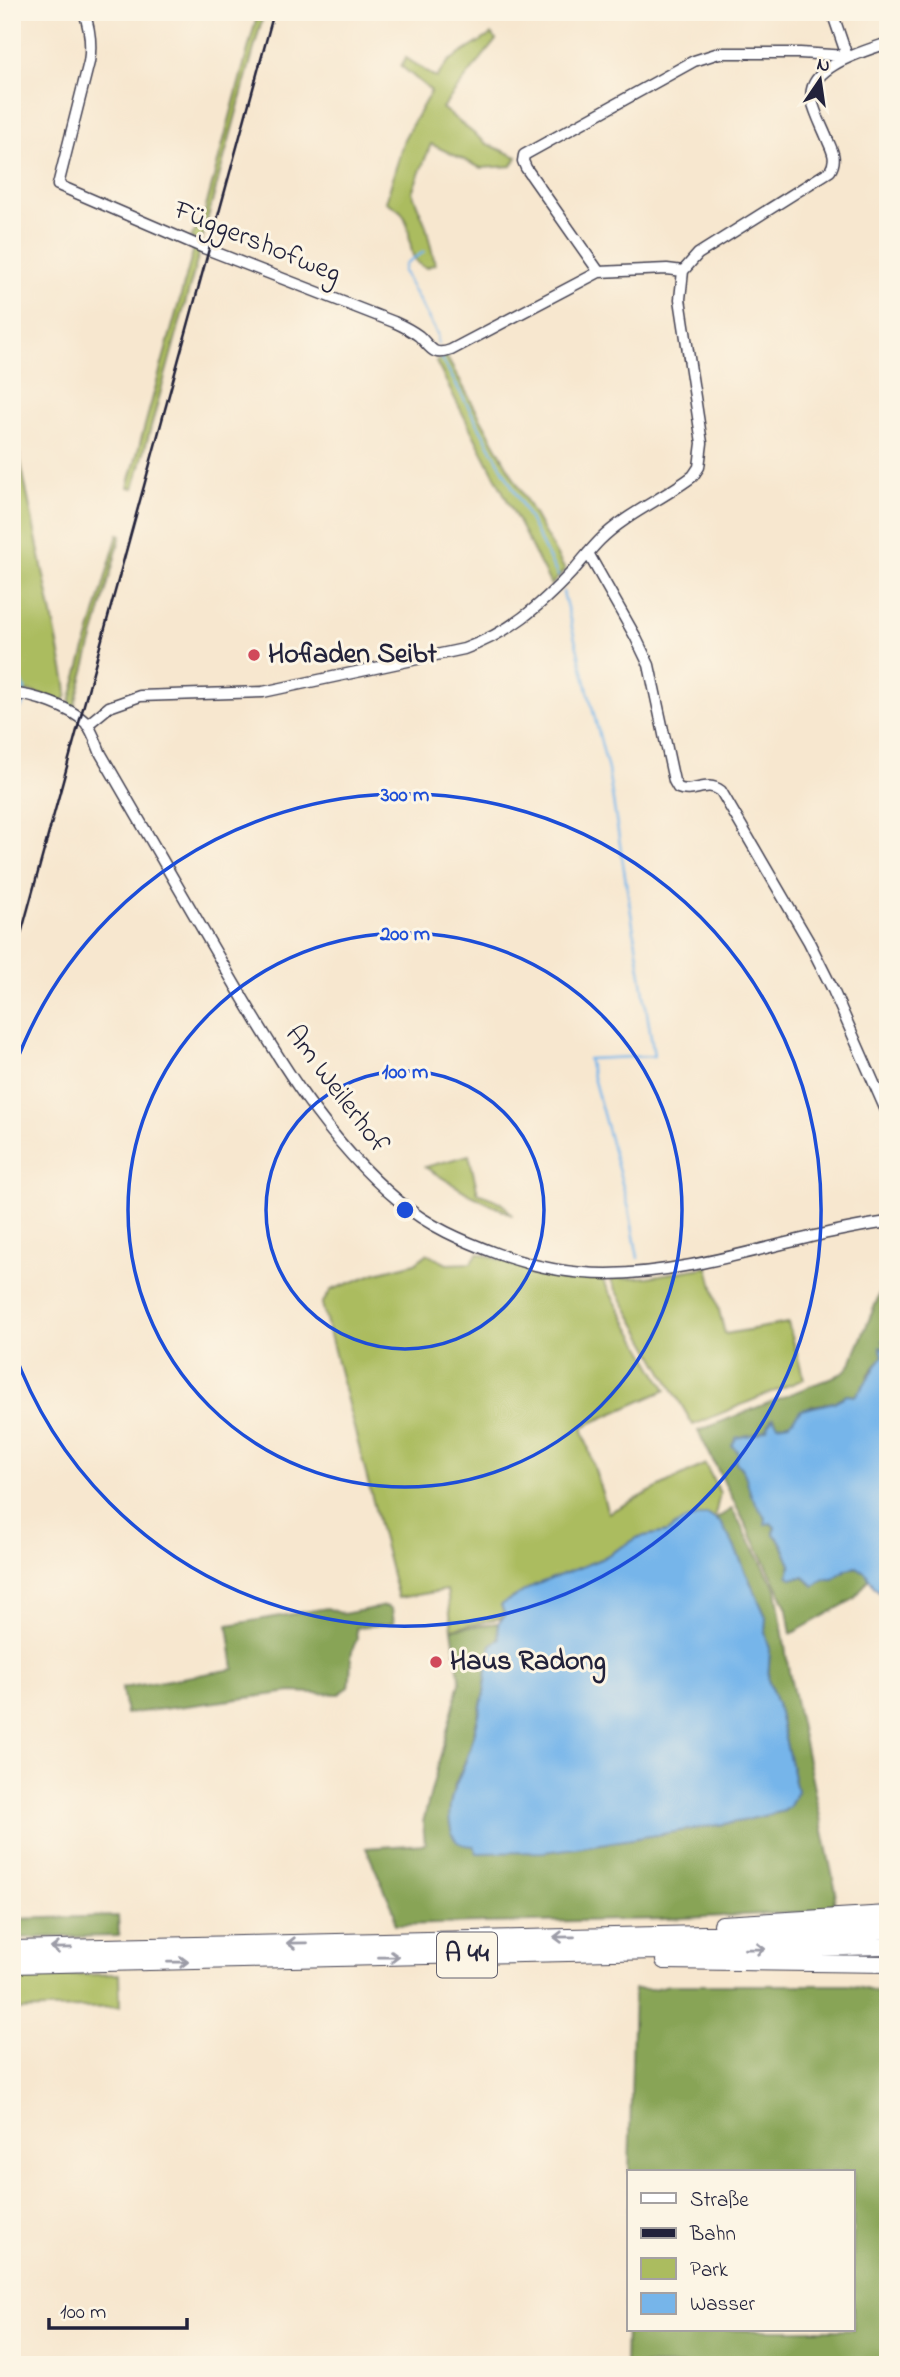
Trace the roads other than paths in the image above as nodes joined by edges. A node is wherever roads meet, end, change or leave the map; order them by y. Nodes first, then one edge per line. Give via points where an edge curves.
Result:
1 (84, 12) edge
2 (832, 12) edge
3 (888, 43) edge
4 (847, 56) junction
5 (683, 271) junction
6 (599, 272) junction
7 (588, 553) junction
8 (21, 695) edge
9 (88, 725) junction
10 (888, 1115) edge
11 (888, 1222) edge
12 (888, 1913) edge
13 (888, 1930) edge
14 (632, 1936) junction
15 (888, 1946) edge
16 (12, 1949) edge
17 (614, 1952) junction
18 (828, 1964) junction
19 (888, 1964) edge
20 (12, 1965) edge
21 (888, 1975) edge

1 - 6 street, Függershofweg via 89,62 58,185 394,322 442,354
2 - 4 street
3 - 4 street
4 - 5 street via 814,83 812,91 834,166 698,254
4 - 6 street via 719,53 694,61 524,155 526,169
5 - 6 street
5 - 7 street via 680,299 702,443 699,467 681,485 614,528
7 - 9 street via 528,615 464,649 263,692 139,696 109,707
7 - 10 street via 649,665 674,781 678,788 714,785 721,791 809,942
8 - 9 street via 65,710
9 - 11 street, Am Weilerhof via 255,1020 305,1097 353,1158 401,1203 438,1228 521,1262 604,1274 700,1264
12 - 14 highway via 715,1924
13 - 14 highway, A 44
14 -> 16 highway, A 44
17 -> 15 highway, A 44
17 - 18 highway via 643,1961
20 -> 17 highway, A 44
18 - 19 highway
18 - 21 highway

